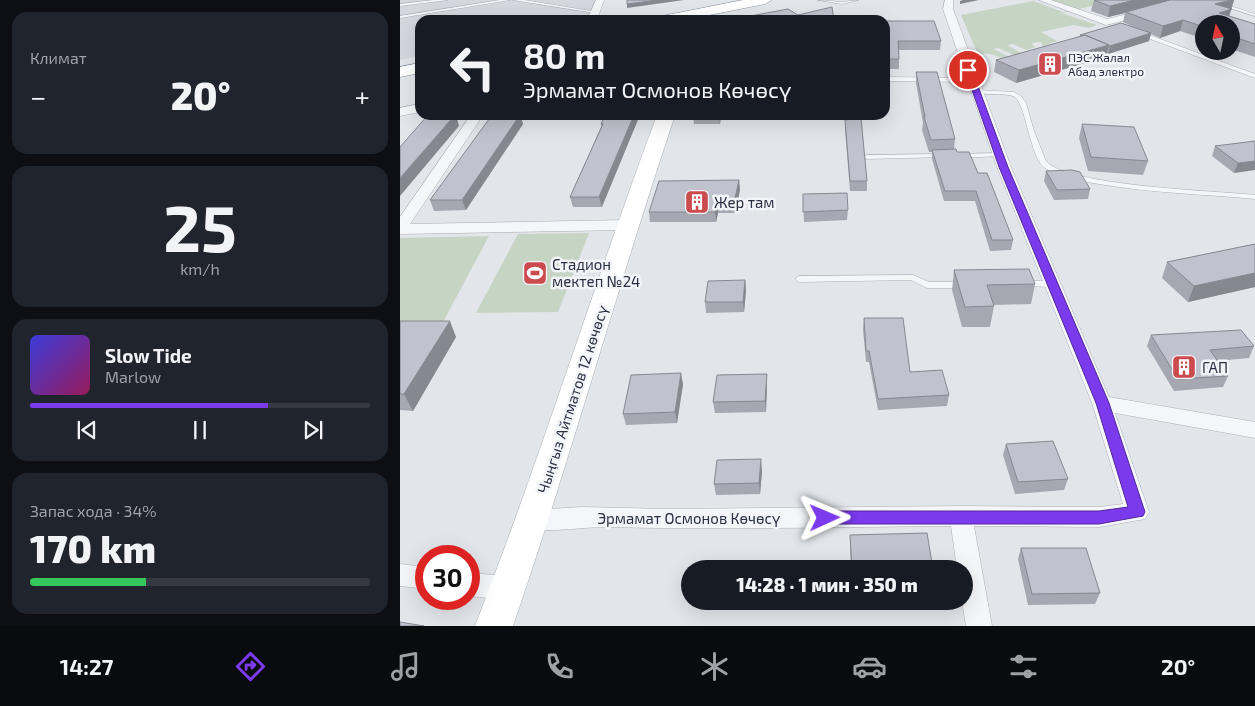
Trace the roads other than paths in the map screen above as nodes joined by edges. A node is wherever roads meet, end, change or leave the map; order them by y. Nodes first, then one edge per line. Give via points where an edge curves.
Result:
1 (446, 0) edge
2 (508, 0) edge
3 (515, 0) edge
4 (600, 0) edge
5 (765, 0) edge
6 (820, 0) edge
7 (857, 0) edge
8 (949, 0) edge
9 (1043, 0) edge
10 (1207, 0) edge
11 (738, 2) edge
12 (400, 5) edge
13 (1160, 9) edge
14 (588, 15) edge
15 (593, 15) edge
16 (704, 15) edge
17 (1255, 15) edge
18 (400, 17) edge
19 (1106, 22) junction
20 (1120, 27) edge
21 (1137, 33) edge
22 (415, 69) edge
23 (400, 72) edge
24 (1255, 76) edge
25 (890, 80) edge
26 (974, 86) junction
27 (415, 109) edge
28 (400, 112) edge
29 (474, 120) edge
30 (664, 120) edge
31 (999, 155) junction
32 (868, 157) dead end
33 (1255, 197) edge
34 (627, 225) junction
35 (400, 228) edge
36 (799, 279) dead end
37 (975, 284) edge
38 (1014, 284) edge
39 (1052, 284) junction
40 (1102, 403) junction
41 (1255, 430) edge
42 (961, 516) junction
43 (533, 520) junction
44 (400, 575) edge
45 (415, 577) edge
46 (480, 585) edge
47 (506, 588) junction
48 (494, 626) edge
49 (979, 626) edge

1 - 12 lane
2 - 18 lane
3 - 14 lane
4 - 15 street
5 - 11 highway
6 - 7 lane via 842,3
8 - 26 street, Эрмамат Осмонов Көчөсү via 948,9
9 - 19 street
10 - 17 lane
11 - 16 highway
13 - 19 street
19 - 20 lane
21 - 24 lane
22 - 23 highway
25 - 26 lane
26 - 31 street, Эрмамат Осмонов Көчөсү
26 - 33 lane via 1019,97 1044,163 1054,171 1127,186
27 - 28 street
29 - 35 street
30 - 34 main road, Чыңгыз Айтматов 12 көчөсү
31 - 32 lane
31 - 39 street, Эрмамат Осмонов Көчөсү
34 - 35 street
34 - 43 main road, Чыңгыз Айтматов 12 көчөсү
36 - 37 lane via 913,278 927,285
38 - 39 lane
39 - 40 street, Эрмамат Осмонов Көчөсү
40 - 41 street
40 - 42 street, Эрмамат Осмонов Көчөсү via 1137,512 1099,517
42 - 43 street, Эрмамат Осмонов Көчөсү via 582,517
42 - 49 street
43 - 47 main road, Чыңгыз Айтматов 12 көчөсү
44 - 45 street
46 - 47 street
47 - 48 main road, Чыңгыз Айтматов 12 көчөсү

